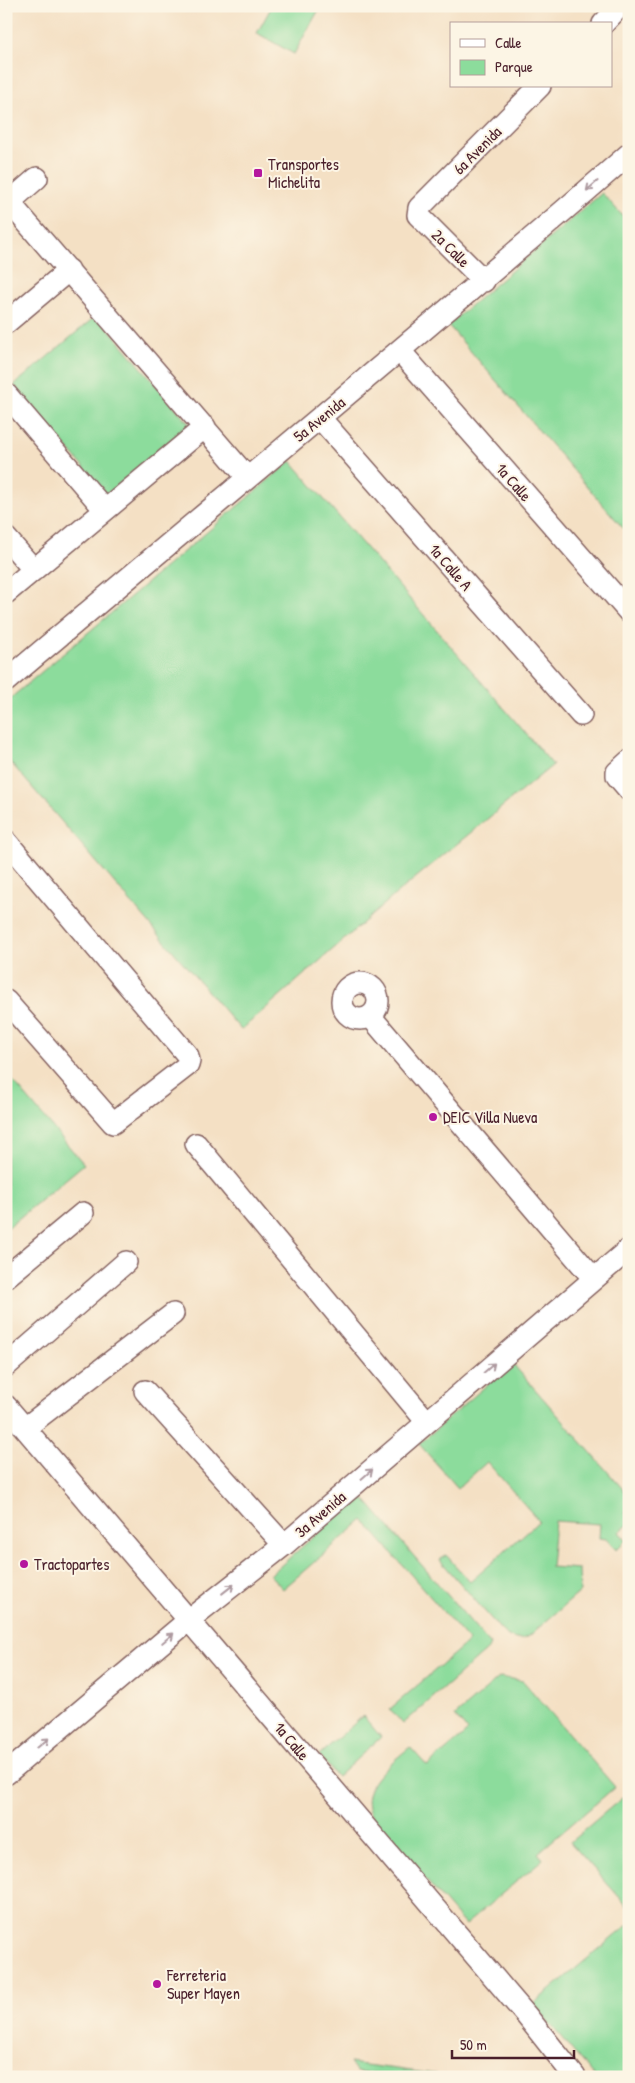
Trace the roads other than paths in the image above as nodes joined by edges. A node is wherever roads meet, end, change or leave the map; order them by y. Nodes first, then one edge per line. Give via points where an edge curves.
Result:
1 (620, 6) edge
2 (605, 22) edge
3 (538, 88) edge
4 (629, 154) edge
5 (37, 178) dead end
6 (8, 203) edge
7 (418, 215) joint
8 (69, 270) junction
9 (484, 281) junction
10 (6, 323) edge
11 (400, 352) junction
12 (6, 394) edge
13 (320, 418) junction
14 (205, 427) junction
15 (247, 477) junction
16 (105, 510) junction
17 (6, 538) edge
18 (34, 570) junction
19 (6, 593) edge
20 (629, 612) edge
21 (6, 681) edge
22 (581, 715) dead end
23 (629, 761) edge
24 (629, 790) edge
25 (6, 841) edge
26 (6, 1002) edge
27 (371, 1016) dead end
28 (196, 1144) dead end
29 (84, 1213) dead end
30 (629, 1249) edge
31 (126, 1262) dead end
32 (6, 1277) edge
33 (594, 1278) junction
34 (173, 1314) dead end
35 (6, 1366) edge
36 (145, 1391) dead end
37 (6, 1406) edge
38 (427, 1422) junction
39 (24, 1428) junction
40 (284, 1545) junction
41 (190, 1619) junction
42 (6, 1774) edge
43 (575, 2077) edge

1 - 2 street
3 - 7 street, 6a Avenida via 419,208
4 -> 9 street, 5a Avenida
5 - 6 street
6 - 8 street
7 - 9 street, 2a Calle
8 - 10 street
8 - 14 street
9 - 11 street, 5a Avenida
11 - 13 street, 5a Avenida
11 - 20 street, 1a Calle
12 - 16 street
13 - 15 street, 5a Avenida
13 - 22 street, 1a Calle A
14 - 15 street
14 - 16 street
15 - 21 street, 5a Avenida
16 - 18 street
17 - 18 street
18 - 19 street
23 - 24 street via 617,772
25 - 26 street via 188,1056 188,1064 112,1124
27 - 33 street
28 - 38 street
29 - 32 street
30 - 33 street, 3a Avenida
31 - 35 street
38 -> 33 street, 3a Avenida
34 - 39 street
36 - 40 street
37 - 39 street, 1a Calle
40 -> 38 street, 3a Avenida
39 - 41 street, 1a Calle
41 -> 40 street, 3a Avenida
42 -> 41 street, 3a Avenida
41 - 43 street, 1a Calle

